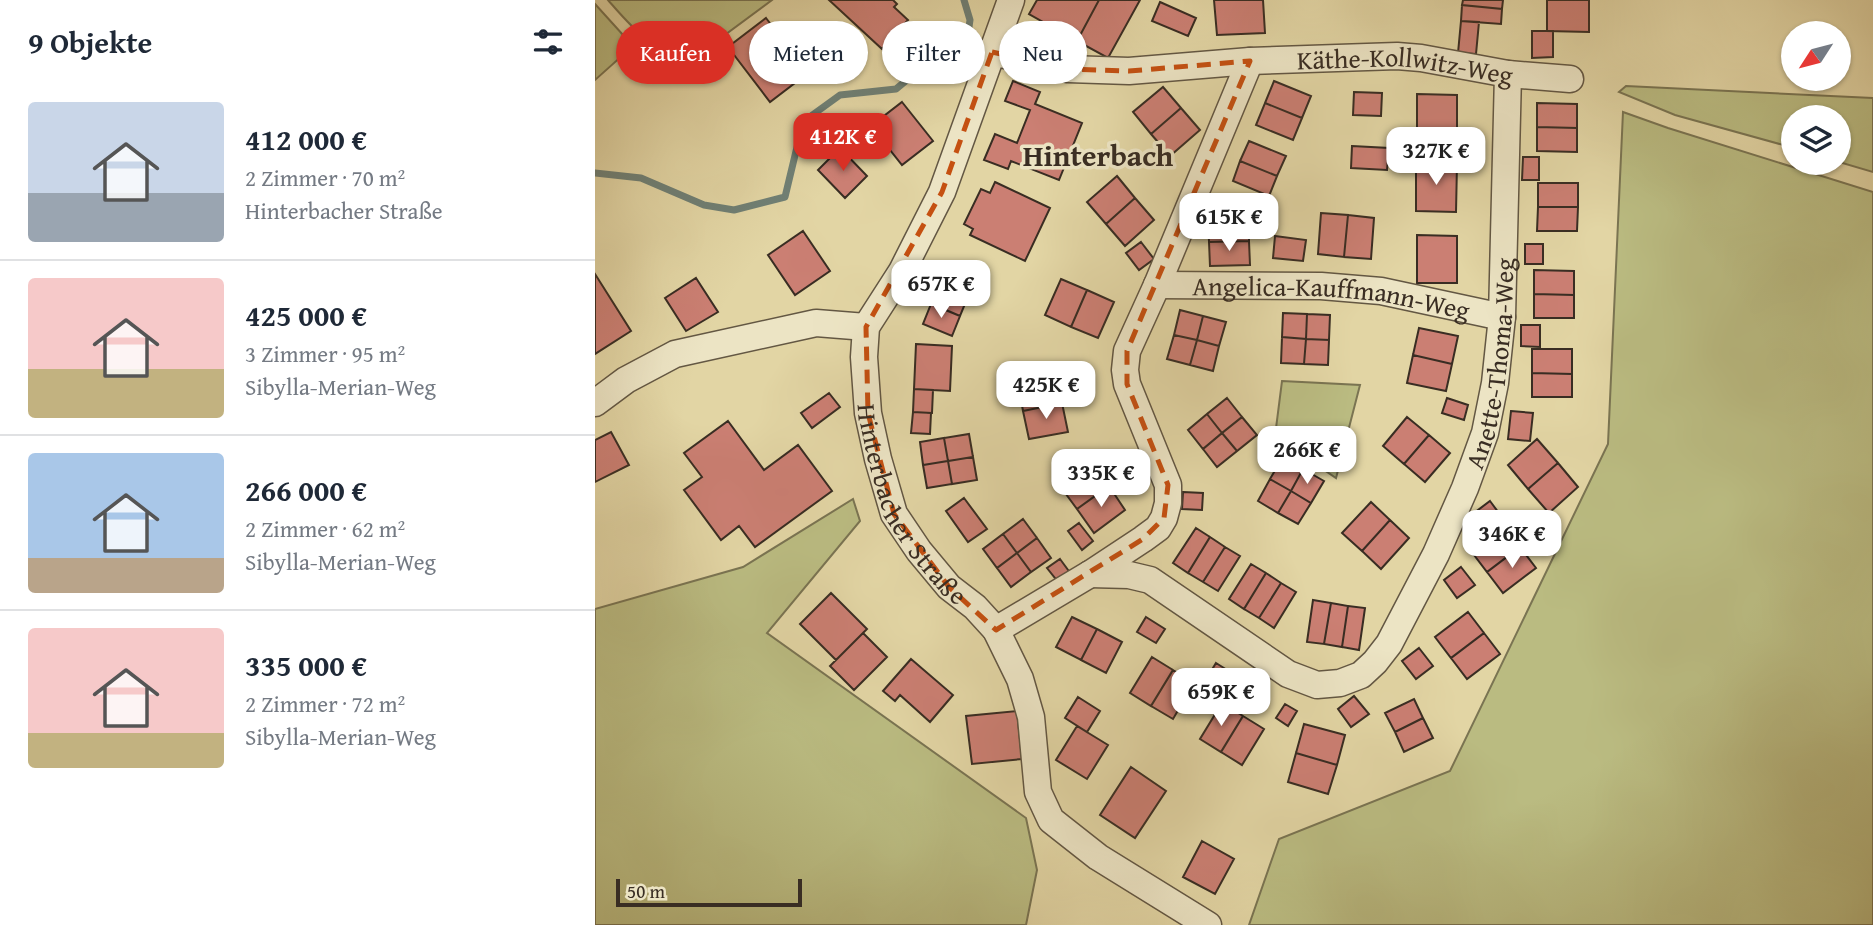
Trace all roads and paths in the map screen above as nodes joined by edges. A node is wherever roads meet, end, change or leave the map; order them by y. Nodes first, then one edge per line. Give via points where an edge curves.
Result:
1 (1011, 0) edge
2 (992, 52) junction
3 (1250, 61) junction
4 (1508, 74) junction
5 (1570, 79) dead end
6 (1157, 285) junction
7 (1502, 317) junction
8 (866, 327) junction
9 (595, 403) edge
10 (1143, 539) junction
11 (1090, 574) junction
12 (1150, 580) junction
13 (996, 630) junction
14 (1208, 925) edge

1 - 2 street
2 - 3 street, Käthe-Kollwitz-Weg via 1093,70
2 - 8 street via 942,192 902,271
3 - 4 street, Käthe-Kollwitz-Weg via 1397,56
3 - 6 street
4 - 5 street, Käthe-Kollwitz-Weg
4 - 7 street, Anette-Thoma-Weg
6 - 7 street, Angelica-Kauffmann-Weg via 1381,291
6 - 10 street via 1128,351 1125,370 1168,485 1164,518
7 - 12 street, Anette-Thoma-Weg via 1485,433 1465,488 1389,644 1361,675 1317,685 1288,674
8 - 9 street via 816,323 675,354
8 - 13 street, Hinterbacher Straße via 868,413 894,514 949,587
10 - 11 street
10 - 12 street via 1143,563
11 - 12 street, Anette-Thoma-Weg
11 - 13 street
13 - 14 street, Hinterbacher Straße via 1020,679 1031,717 1038,792 1051,820 1098,857

